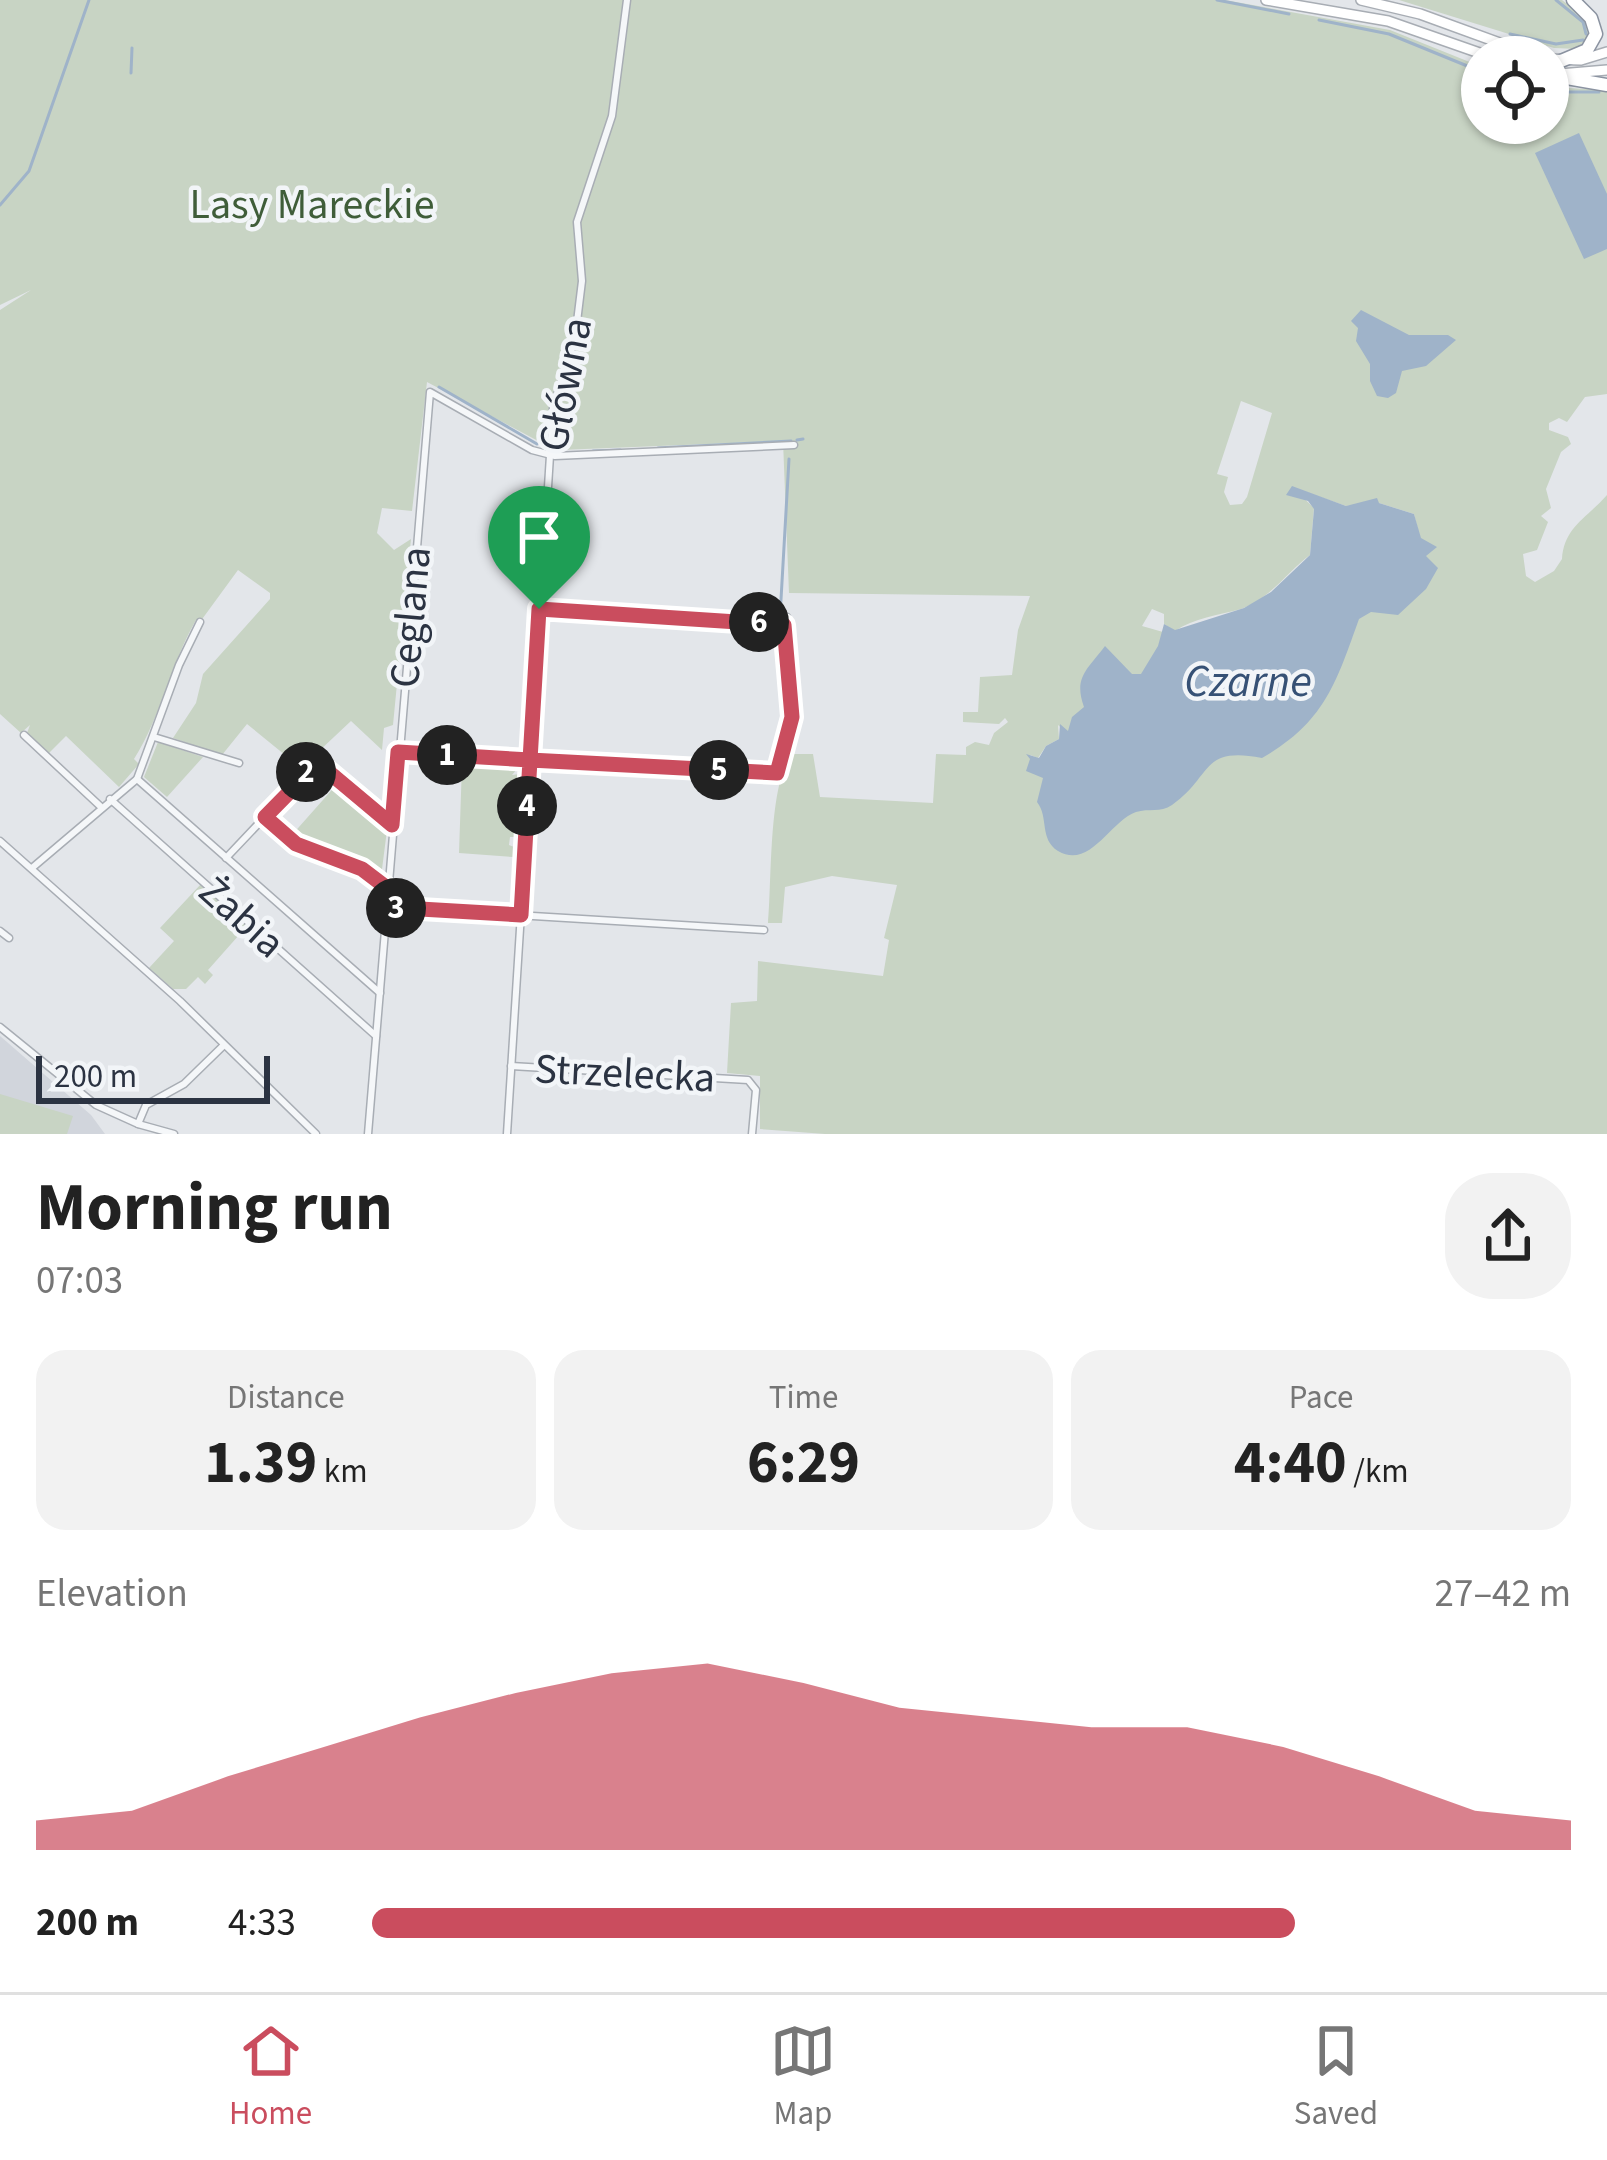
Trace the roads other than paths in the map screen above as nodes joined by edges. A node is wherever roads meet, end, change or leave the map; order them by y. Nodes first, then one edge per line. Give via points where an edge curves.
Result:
1 (627, 0) edge
2 (1266, 0) edge
3 (1361, 0) edge
4 (1573, 0) edge
5 (1607, 23) edge
6 (1480, 36) edge
7 (1461, 47) edge
8 (1607, 52) edge
9 (1569, 56) edge
10 (1569, 58) edge
11 (1607, 70) edge
12 (1569, 74) edge
13 (1569, 79) edge
14 (1607, 85) edge
15 (794, 445) dead end
16 (549, 454) junction
17 (539, 609) junction
18 (200, 622) dead end
19 (24, 735) dead end
20 (154, 737) junction
21 (398, 752) junction
22 (530, 760) junction
23 (239, 763) dead end
24 (137, 778) junction
25 (110, 799) junction
26 (100, 806) junction
27 (265, 817) junction
28 (392, 825) junction
29 (0, 841) edge
30 (226, 858) junction
31 (32, 868) junction
32 (387, 888) junction
33 (386, 907) junction
34 (521, 915) junction
35 (764, 930) dead end
36 (0, 931) edge
37 (9, 938) dead end
38 (380, 993) junction
39 (0, 1027) edge
40 (376, 1036) junction
41 (224, 1045) junction
42 (511, 1066) junction
43 (138, 1124) junction
44 (174, 1134) edge
45 (316, 1134) edge
46 (368, 1134) edge
47 (507, 1134) edge
48 (752, 1134) edge

1 - 16 street, Główna via 612,116 577,222 578,321 555,395
2 - 7 main road via 1388,21
3 - 6 main road
4 - 5 highway
4 - 9 highway via 1596,34 1587,50
8 - 10 main road
11 - 12 main road
13 - 14 highway
15 - 16 street
16 - 17 street, Główna
16 - 21 street, Ceglana via 433,389
17 - 22 street, Główna
17 - 22 street via 785,621 792,717 777,773
18 - 20 street
19 - 26 street
20 - 23 street
20 - 24 street
21 - 22 street
21 - 28 street, Ceglana
22 - 34 street, Główna
24 - 25 street
24 - 30 street
25 - 26 street
25 - 40 street, Żabia
26 - 31 street
27 - 28 street via 320,764
27 - 30 street
27 - 32 street via 296,844 362,869
28 - 32 street, Ceglana
29 - 31 street
30 - 38 street
31 - 41 street
32 - 33 street, Ceglana
33 - 34 street
33 - 38 street, Ceglana
34 - 35 street
34 - 42 street, Główna
36 - 37 street
38 - 40 street, Ceglana
39 - 43 street via 96,1105
40 - 46 street, Ceglana
41 - 43 street via 184,1084 150,1100
41 - 45 street
42 - 47 street, Główna
42 - 48 street, Strzelecka via 739,1078 756,1090
43 - 44 street

